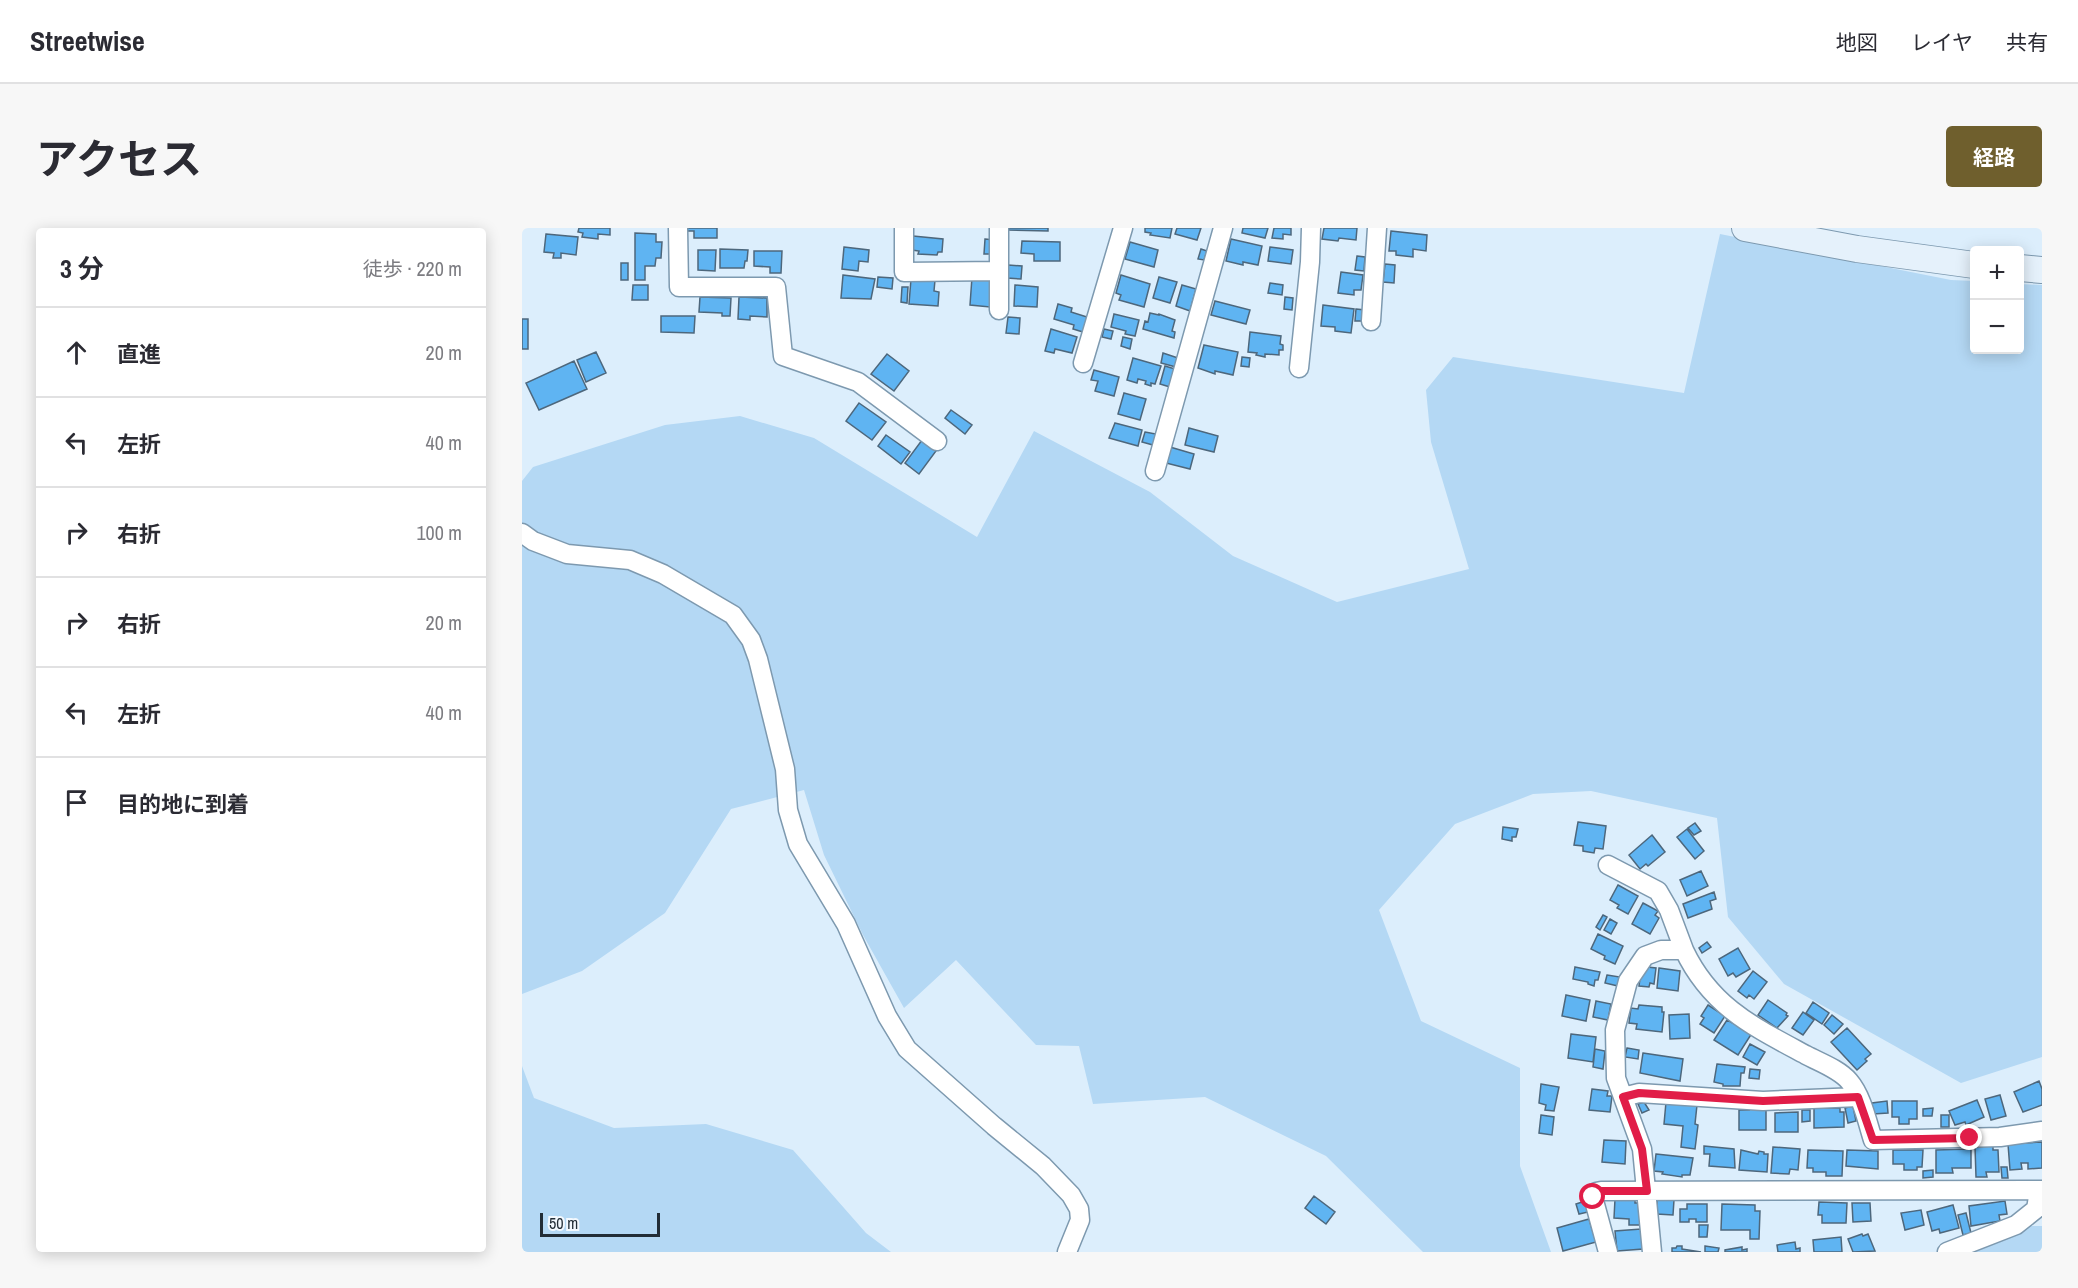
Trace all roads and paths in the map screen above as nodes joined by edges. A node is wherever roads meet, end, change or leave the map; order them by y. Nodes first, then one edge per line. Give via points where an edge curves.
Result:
1 (678, 228) edge
2 (904, 228) edge
3 (999, 228) edge
4 (1123, 228) edge
5 (1223, 228) edge
6 (1311, 228) edge
7 (1377, 228) edge
8 (1745, 228) edge
9 (1970, 264) edge
10 (2024, 268) edge
11 (999, 270) junction
12 (2042, 270) edge
13 (999, 310) dead end
14 (1371, 321) dead end
15 (1083, 363) dead end
16 (1299, 369) dead end
17 (937, 441) dead end
18 (1155, 471) dead end
19 (522, 533) edge
20 (1608, 865) dead end
21 (1684, 950) junction
22 (1623, 1097) junction
23 (1858, 1097) junction
24 (2042, 1131) edge
25 (2040, 1190) edge
26 (1647, 1191) junction
27 (1067, 1252) edge
28 (1608, 1252) edge
29 (1652, 1252) edge
30 (1947, 1252) edge

1 - 17 street via 680,286 776,287 783,356 858,382
2 - 11 street via 904,272
3 - 11 street
4 - 15 street
5 - 18 street
6 - 16 street
7 - 14 street
8 - 9 street
10 - 12 street
11 - 13 street
19 - 27 street via 567,554 630,561 663,574 733,615 758,658 785,769 788,810 798,844 846,924 887,1016 907,1049 1043,1166 1071,1195 1080,1220
20 - 21 street via 1658,891
21 - 22 street via 1661,950 1645,956 1628,981 1614,1030 1616,1078
21 - 23 street via 1725,1007 1849,1080
22 - 23 street via 1639,1093 1763,1101
22 - 26 street via 1642,1149
23 - 24 street via 1873,1140 1990,1137
25 - 26 street
25 - 30 street via 2036,1209 2016,1225
26 - 28 street via 1596,1192 1593,1197
26 - 29 street

